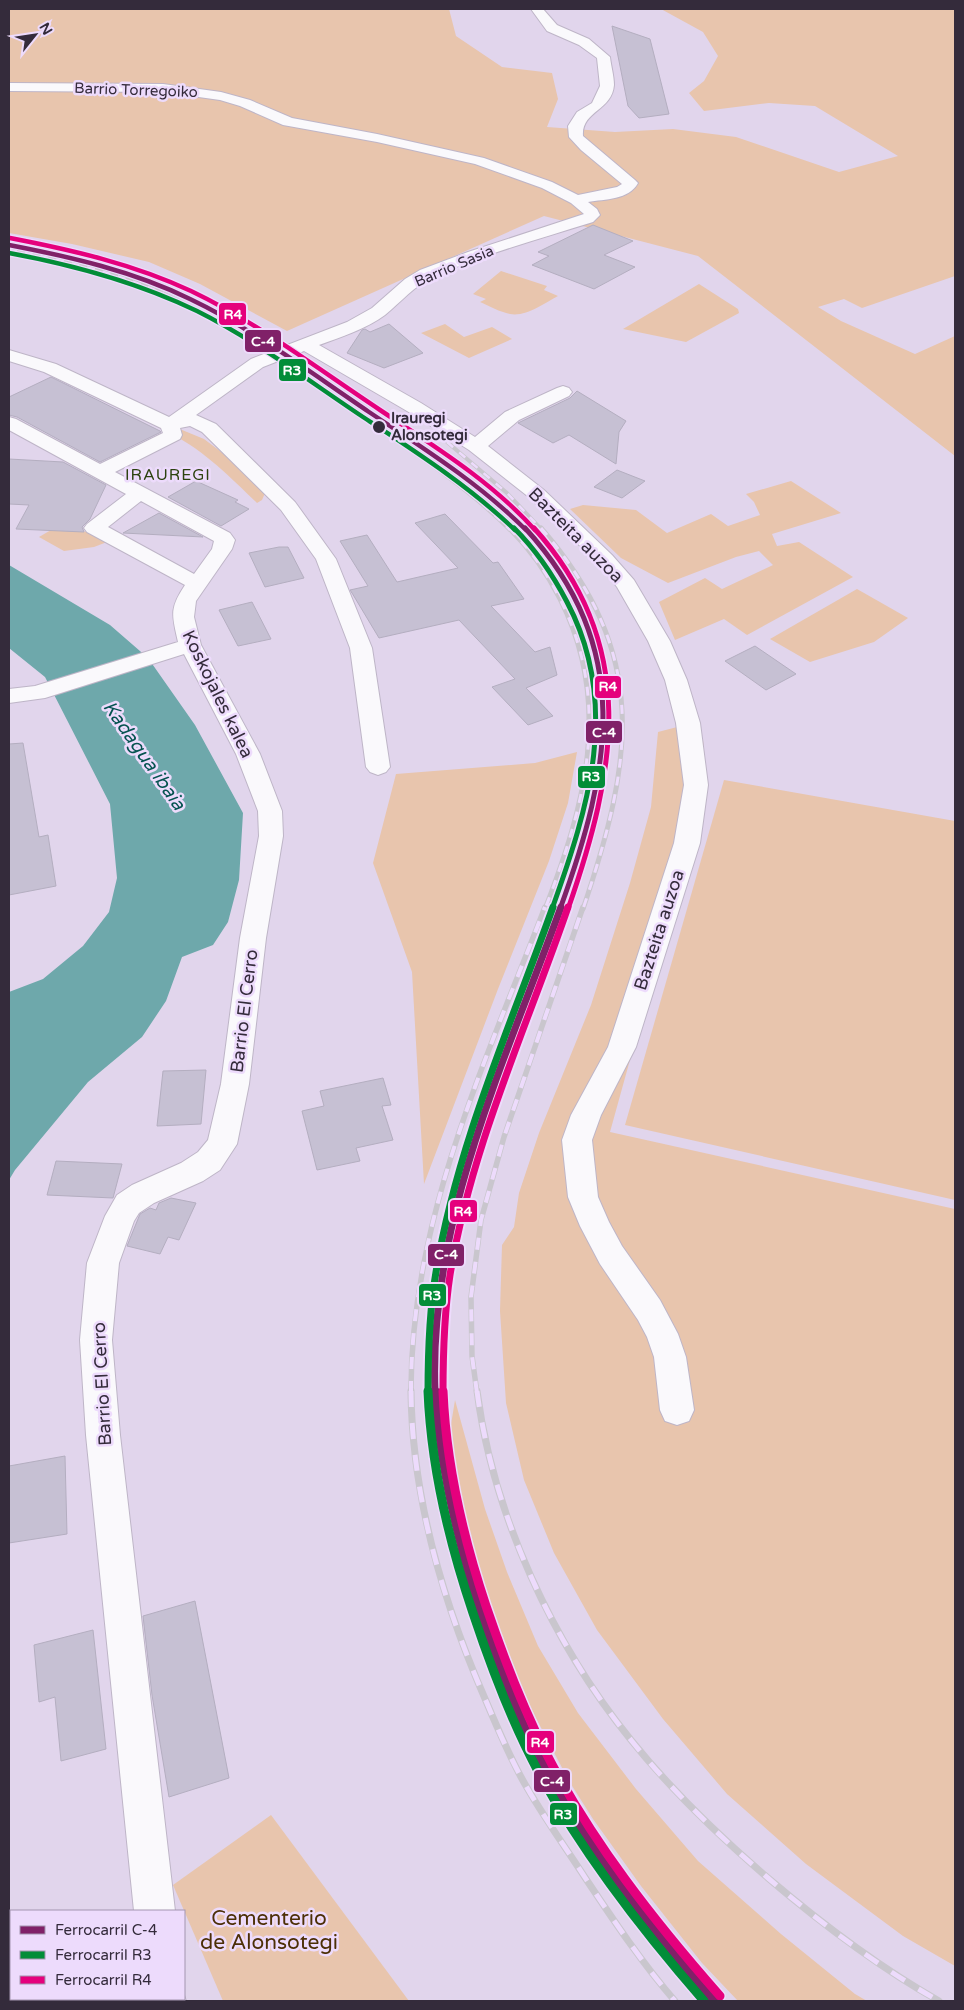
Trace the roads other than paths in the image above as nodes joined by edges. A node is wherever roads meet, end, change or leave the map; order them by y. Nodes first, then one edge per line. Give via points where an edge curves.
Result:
1 (537, 9) edge
2 (9, 87) edge
3 (288, 122) joint
4 (576, 200) junction
5 (306, 345) junction
6 (9, 355) edge
7 (47, 367) junction
8 (9, 375) edge
9 (563, 392) dead end
10 (9, 423) edge
11 (170, 425) junction
12 (476, 446) junction
13 (101, 471) junction
14 (142, 492) junction
15 (198, 583) junction
16 (190, 644) junction
17 (9, 696) edge
18 (378, 767) dead end
19 (271, 836) joint
20 (677, 1410) dead end
21 (154, 1910) edge

1 - 4 street via 552,28 584,42 603,57 607,86 598,104 582,115 575,126 576,136 630,183 622,191
2 - 3 street, Barrio Torregoiko via 195,91 245,103
3 - 4 street, Barrio Sasia via 479,161 548,185
4 - 5 street, Barrio Sasia via 591,212 587,219 426,274 378,312
5 - 11 street via 256,363
5 - 12 street, Bazteita auzoa
6 - 7 street
7 - 8 street
7 - 11 street
9 - 12 street via 512,416
10 - 13 street, Koskojales kalea
11 - 13 street via 173,435
11 - 18 street via 192,420 209,428 288,506 326,559 361,648
12 - 20 street, Bazteita auzoa via 537,494 605,559 626,585 659,640 676,680 688,723 696,785 687,843 622,1047 586,1115 578,1140 584,1197 595,1226 662,1334 670,1357
13 - 14 street, Koskojales kalea
14 - 15 street, Koskojales kalea via 223,537 225,544
14 - 15 street via 100,530
15 - 16 street, Koskojales kalea via 185,601 182,617
16 - 17 street via 37,693
16 - 19 street, Koskojales kalea via 248,754 270,811
19 - 21 street, Barrio El Cerro via 253,938 235,1084 222,1144 200,1168 128,1204 120,1216 103,1263 96,1340 102,1426

